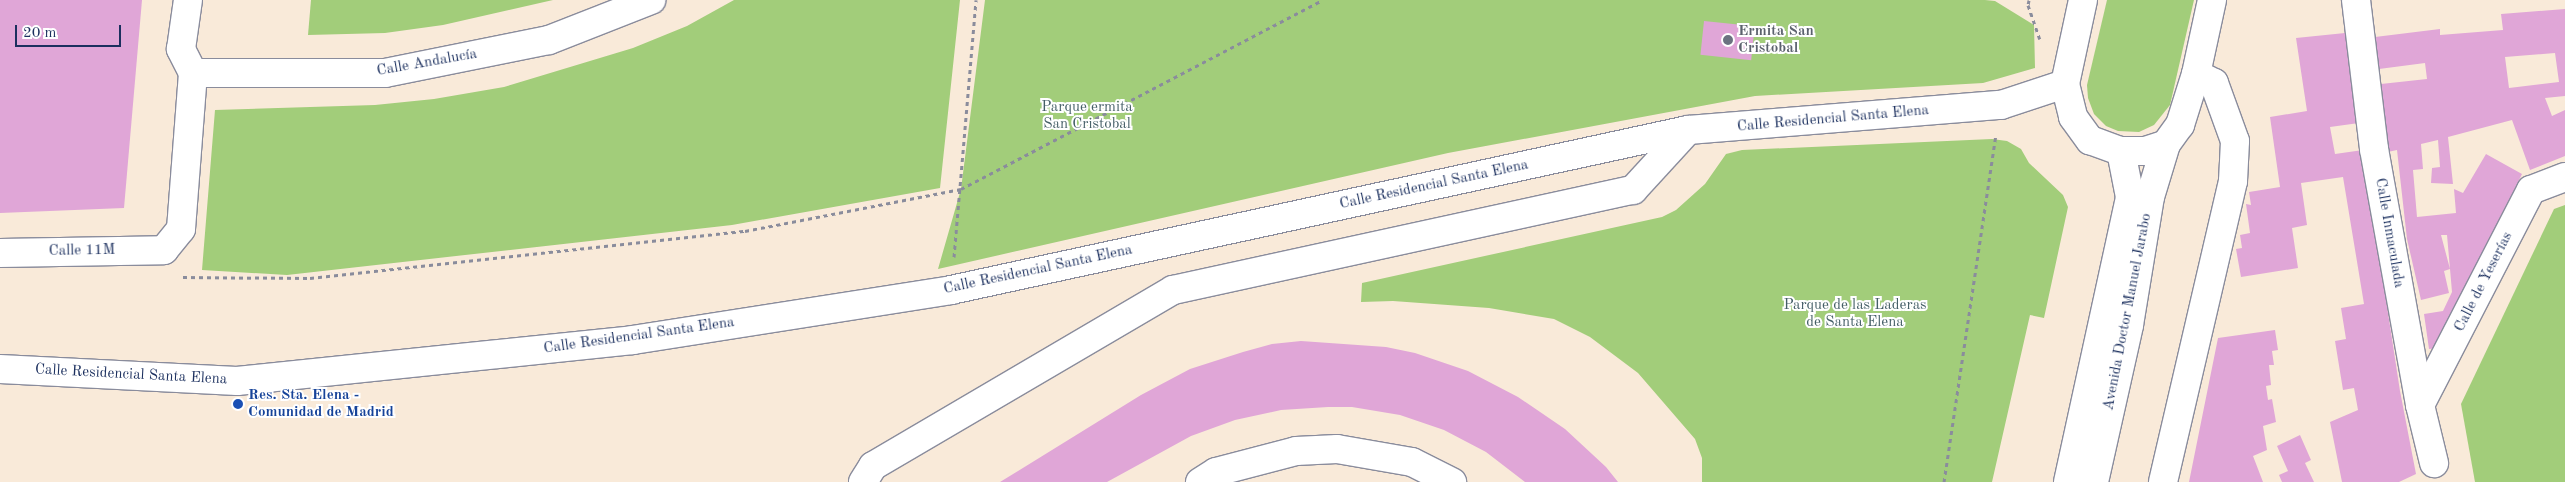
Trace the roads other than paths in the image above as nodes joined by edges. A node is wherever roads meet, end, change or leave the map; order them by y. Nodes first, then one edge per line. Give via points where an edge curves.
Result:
1 (188, 0) edge
2 (651, 0) edge
3 (2083, 0) edge
4 (2212, 0) edge
5 (2356, 0) edge
6 (193, 73) junction
7 (2196, 74) junction
8 (2065, 84) junction
9 (1688, 130) junction
10 (2166, 144) junction
11 (2121, 151) junction
12 (2565, 177) edge
13 (0, 253) edge
14 (0, 369) edge
15 (2420, 405) junction
16 (2434, 463) dead end
17 (863, 482) edge
18 (1200, 482) edge
19 (1452, 482) edge
20 (2068, 482) edge
21 (2094, 482) edge
22 (2163, 482) edge

1 - 6 street via 181,49
2 - 6 street, Calle Andalucía via 549,40 385,73
3 - 8 street
4 - 7 street, Avenida Doctor Manuel Jarabo
5 - 15 street, Calle Inmaculada via 2374,150
6 - 13 street, Calle 11M via 181,229 164,250
7 - 10 street, Avenida Doctor Manuel Jarabo via 2180,125
7 - 22 street via 2214,83 2235,140 2233,181
8 - 9 street, Calle Residencial Santa Elena via 2001,105
8 - 11 street via 2073,117 2090,140
9 - 14 street, Calle Residencial Santa Elena via 951,290 633,340 237,381
9 - 17 street via 1633,190 1173,290 873,466
10 - 11 street via 2145,151
10 - 21 street, Avenida Doctor Manuel Jarabo via 2150,197 2129,324
11 - 20 street, Avenida Doctor Manuel Jarabo via 2130,197
12 - 15 street, Calle de Yeserías via 2531,190
15 - 16 street, Calle Inmaculada
18 - 19 street via 1216,472 1296,451 1337,449 1412,462

